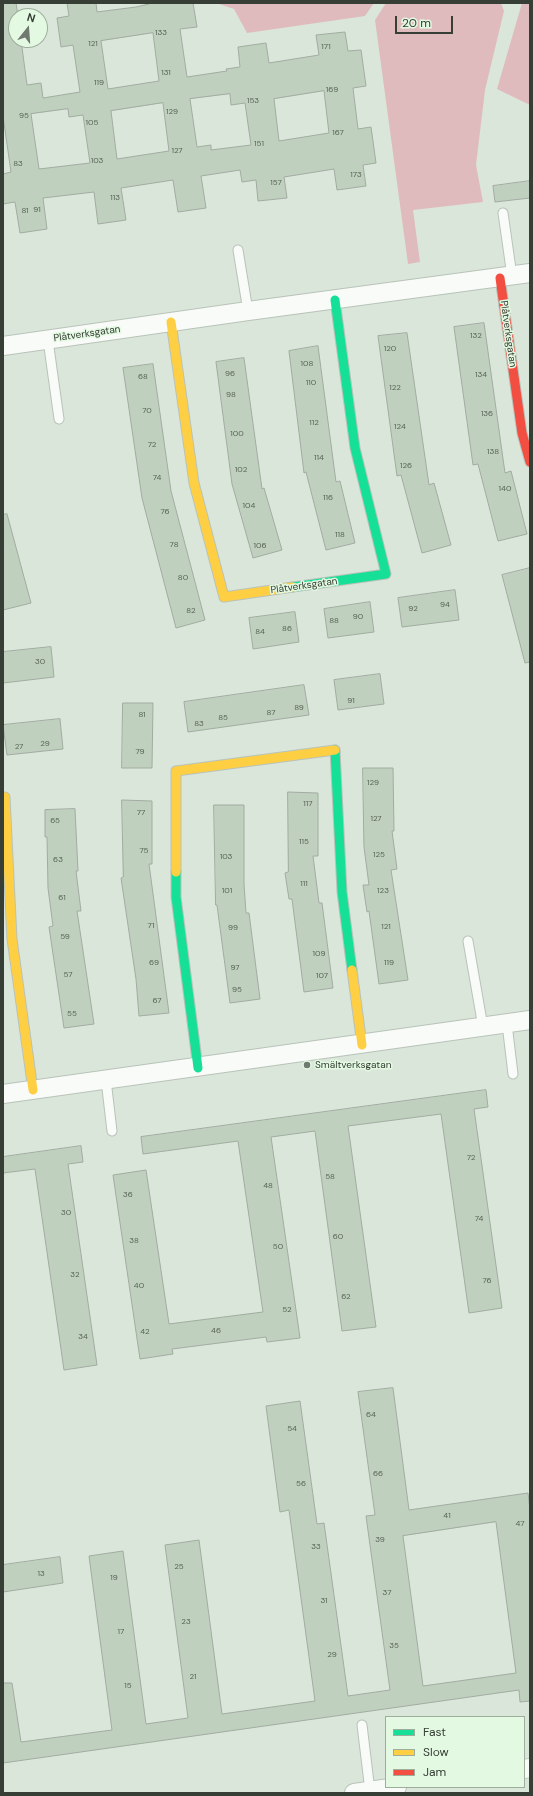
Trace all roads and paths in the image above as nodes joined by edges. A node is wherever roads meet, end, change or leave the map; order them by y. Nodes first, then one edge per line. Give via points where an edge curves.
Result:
1 (503, 213) dead end
2 (238, 250) dead end
3 (530, 273) edge
4 (506, 277) junction
5 (335, 300) junction
6 (248, 311) junction
7 (170, 322) junction
8 (48, 340) junction
9 (3, 346) edge
10 (60, 419) dead end
11 (530, 462) edge
12 (3, 797) edge
13 (468, 940) dead end
14 (530, 1020) edge
15 (507, 1024) junction
16 (483, 1027) junction
17 (362, 1044) junction
18 (198, 1068) junction
19 (514, 1074) dead end
20 (106, 1080) junction
21 (33, 1090) junction
22 (3, 1094) edge
23 (112, 1131) dead end
24 (362, 1725) dead end
25 (390, 1788) edge
26 (362, 1792) edge

1 - 4 lane
2 - 6 lane
3 - 4 street, Plåtverksgatan
4 - 5 street, Plåtverksgatan
4 - 11 street, Plåtverksgatan via 522,433
5 - 6 street, Plåtverksgatan
5 - 7 street, Plåtverksgatan via 355,448 386,574 224,597 194,483
6 - 7 street, Plåtverksgatan
7 - 8 street, Plåtverksgatan
8 - 9 street, Plåtverksgatan
8 - 10 lane
12 - 21 street via 5,796 12,939
13 - 16 lane
14 - 15 street
15 - 16 street
15 - 19 lane
16 - 17 street
17 - 18 street
17 - 18 street via 342,892 336,750 176,771 176,897
18 - 20 street
20 - 21 street
20 - 23 lane
21 - 22 street
24 - 26 lane
25 - 26 street

